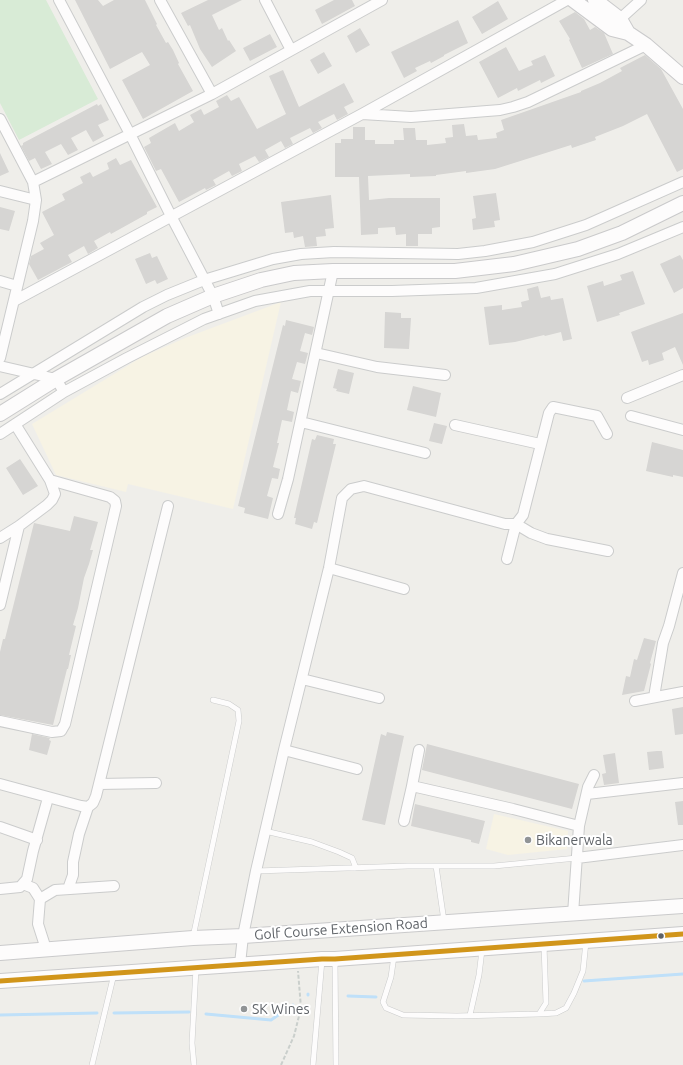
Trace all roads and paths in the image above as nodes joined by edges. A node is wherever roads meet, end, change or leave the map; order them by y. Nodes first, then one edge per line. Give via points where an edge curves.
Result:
1 (59, 0) edge
2 (160, 0) edge
3 (265, 0) edge
4 (382, 0) edge
5 (567, 0) edge
6 (572, 0) edge
7 (595, 0) edge
8 (641, 0) edge
9 (365, 4) edge
10 (620, 19) junction
11 (628, 33) junction
12 (646, 45) junction
13 (291, 50) junction
14 (683, 77) edge
15 (212, 94) junction
16 (362, 114) junction
17 (0, 119) edge
18 (130, 134) junction
19 (33, 182) junction
20 (683, 182) edge
21 (0, 192) edge
22 (36, 200) junction
23 (683, 202) edge
24 (171, 216) junction
25 (683, 227) edge
26 (333, 271) junction
27 (204, 280) junction
28 (0, 281) edge
29 (18, 286) junction
30 (328, 292) junction
31 (213, 296) junction
32 (14, 301) junction
33 (220, 314) junction
34 (316, 353) junction
35 (0, 358) edge
36 (0, 366) edge
37 (32, 373) junction
38 (445, 375) dead end
39 (682, 376) edge
40 (56, 379) junction
41 (64, 392) junction
42 (0, 394) edge
43 (627, 398) dead end
44 (0, 414) edge
45 (631, 416) dead end
46 (301, 422) junction
47 (15, 424) junction
48 (455, 425) dead end
49 (683, 430) edge
50 (0, 434) edge
51 (607, 434) dead end
52 (540, 444) junction
53 (425, 452) dead end
54 (50, 480) junction
55 (168, 506) dead end
56 (278, 514) dead end
57 (516, 524) junction
58 (19, 526) junction
59 (0, 538) edge
60 (608, 551) dead end
61 (507, 559) dead end
62 (329, 568) junction
63 (683, 572) edge
64 (404, 589) dead end
65 (0, 605) edge
66 (302, 679) junction
67 (683, 692) edge
68 (379, 698) dead end
69 (654, 698) junction
70 (213, 700) dead end
71 (634, 700) dead end
72 (0, 720) edge
73 (284, 750) junction
74 (419, 750) dead end
75 (357, 769) dead end
76 (594, 775) dead end
77 (156, 783) dead end
78 (683, 783) edge
79 (0, 784) edge
80 (99, 784) junction
81 (412, 786) junction
82 (587, 794) junction
83 (48, 798) junction
84 (88, 807) junction
85 (404, 821) dead end
86 (579, 826) junction
87 (0, 827) edge
88 (265, 831) junction
89 (37, 840) junction
90 (683, 845) edge
91 (577, 858) junction
92 (436, 866) junction
93 (356, 868) junction
94 (256, 871) junction
95 (24, 884) junction
96 (114, 886) dead end
97 (0, 889) edge
98 (68, 889) junction
99 (40, 899) junction
100 (683, 906) edge
101 (573, 914) junction
102 (444, 922) junction
103 (683, 934) edge
104 (243, 936) junction
105 (193, 938) junction
106 (586, 941) junction
107 (544, 944) junction
108 (46, 949) junction
109 (482, 949) junction
110 (0, 953) edge
111 (394, 955) junction
112 (329, 959) junction
113 (298, 960) junction
114 (240, 964) junction
115 (196, 967) junction
116 (114, 973) junction
117 (2, 982) edge
118 (539, 1014) junction
119 (470, 1015) junction
120 (92, 1065) edge
121 (194, 1065) edge
122 (281, 1065) edge
123 (313, 1065) edge
124 (336, 1065) edge

1 - 18 street
2 - 15 street
3 - 13 street
4 - 9 street
5 - 16 street
6 - 11 main road via 612,29
7 - 10 main road
8 - 10 street
9 - 13 street
10 - 11 main road
11 - 12 main road
12 - 14 main road
12 - 16 street via 513,107 411,117
13 - 15 street
15 - 18 street
16 - 24 street
17 - 19 street
18 - 19 street
18 - 24 street
19 - 22 street
20 - 27 street via 586,226 533,242 458,254 301,254
21 - 22 street
22 - 29 street
23 - 26 main road via 622,233 585,247 514,264 455,271
24 - 27 street
24 - 32 street
25 - 30 street via 618,254 555,274 476,288
26 - 30 street
26 - 31 main road via 294,273 261,280
27 - 31 street
27 - 37 street via 143,307
28 - 29 street
29 - 32 street
30 - 33 street via 310,291 255,301
30 - 34 street
31 - 33 street
31 - 40 main road via 167,316
32 - 35 street
33 - 41 street via 204,319
34 - 38 street via 377,367
34 - 46 street
36 - 37 street
37 - 40 street
37 - 42 street
39 - 43 street
40 - 41 street
40 - 44 main road
41 - 47 street
45 - 49 street
46 - 53 street
46 - 56 street
47 - 50 street
47 - 54 street
48 - 52 street
51 - 52 street via 597,416 553,407 549,412
52 - 57 street via 523,515
54 - 58 street via 55,494 52,500
54 - 72 street via 110,497 116,506 65,724 61,731 52,732
55 - 80 street
57 - 60 street via 547,539
57 - 61 street
57 - 62 street via 505,524 364,486 351,489 342,498
58 - 59 street
58 - 65 street
62 - 64 street
62 - 66 street
63 - 69 street via 663,643
66 - 68 street
66 - 73 street
67 - 69 street
69 - 71 street
70 - 105 lane via 234,706 239,713 239,721
73 - 75 street
73 - 88 street
74 - 81 street
76 - 82 street
77 - 80 street
78 - 82 street
79 - 83 street
80 - 84 street via 93,803
81 - 85 street
81 - 86 street
82 - 86 street
83 - 84 street
83 - 89 street
84 - 98 street via 79,834 73,875
86 - 91 street
87 - 89 street
88 - 93 lane via 312,842 339,852 352,858
88 - 94 street
89 - 95 street
90 - 91 street
91 - 92 lane via 494,866
91 - 101 street
92 - 93 lane
92 - 102 lane
93 - 94 lane
94 - 104 street
95 - 97 street via 20,887
95 - 99 street via 33,888
96 - 98 street
98 - 99 street via 55,890
99 - 108 street via 38,924
100 - 101 main road, Golf Course Extension Road
101 - 102 main road, Golf Course Extension Road
102 - 104 main road, Golf Course Extension Road
103 - 106 main road, Golf Course Extension Road
104 - 105 main road, Golf Course Extension Road
104 - 114 street
105 - 108 main road, Golf Course Extension Road
106 - 107 main road, Golf Course Extension Road
106 - 118 lane via 583,971 566,1008 556,1013
107 - 109 main road, Golf Course Extension Road
107 - 118 lane via 546,1003
108 - 110 main road, Golf Course Extension Road
109 - 111 main road, Golf Course Extension Road
109 - 119 lane via 480,975
111 - 112 main road, Golf Course Extension Road
111 - 119 lane via 391,977 383,1002 386,1008 404,1014
112 - 113 main road, Golf Course Extension Road
112 - 123 lane
112 - 124 lane
113 - 114 main road, Golf Course Extension Road
113 - 122 path via 301,1008 294,1036
114 - 115 main road, Golf Course Extension Road
115 - 116 main road, Golf Course Extension Road
115 - 121 lane via 192,1043
116 - 117 main road, Golf Course Extension Road
116 - 120 lane
118 - 119 lane

